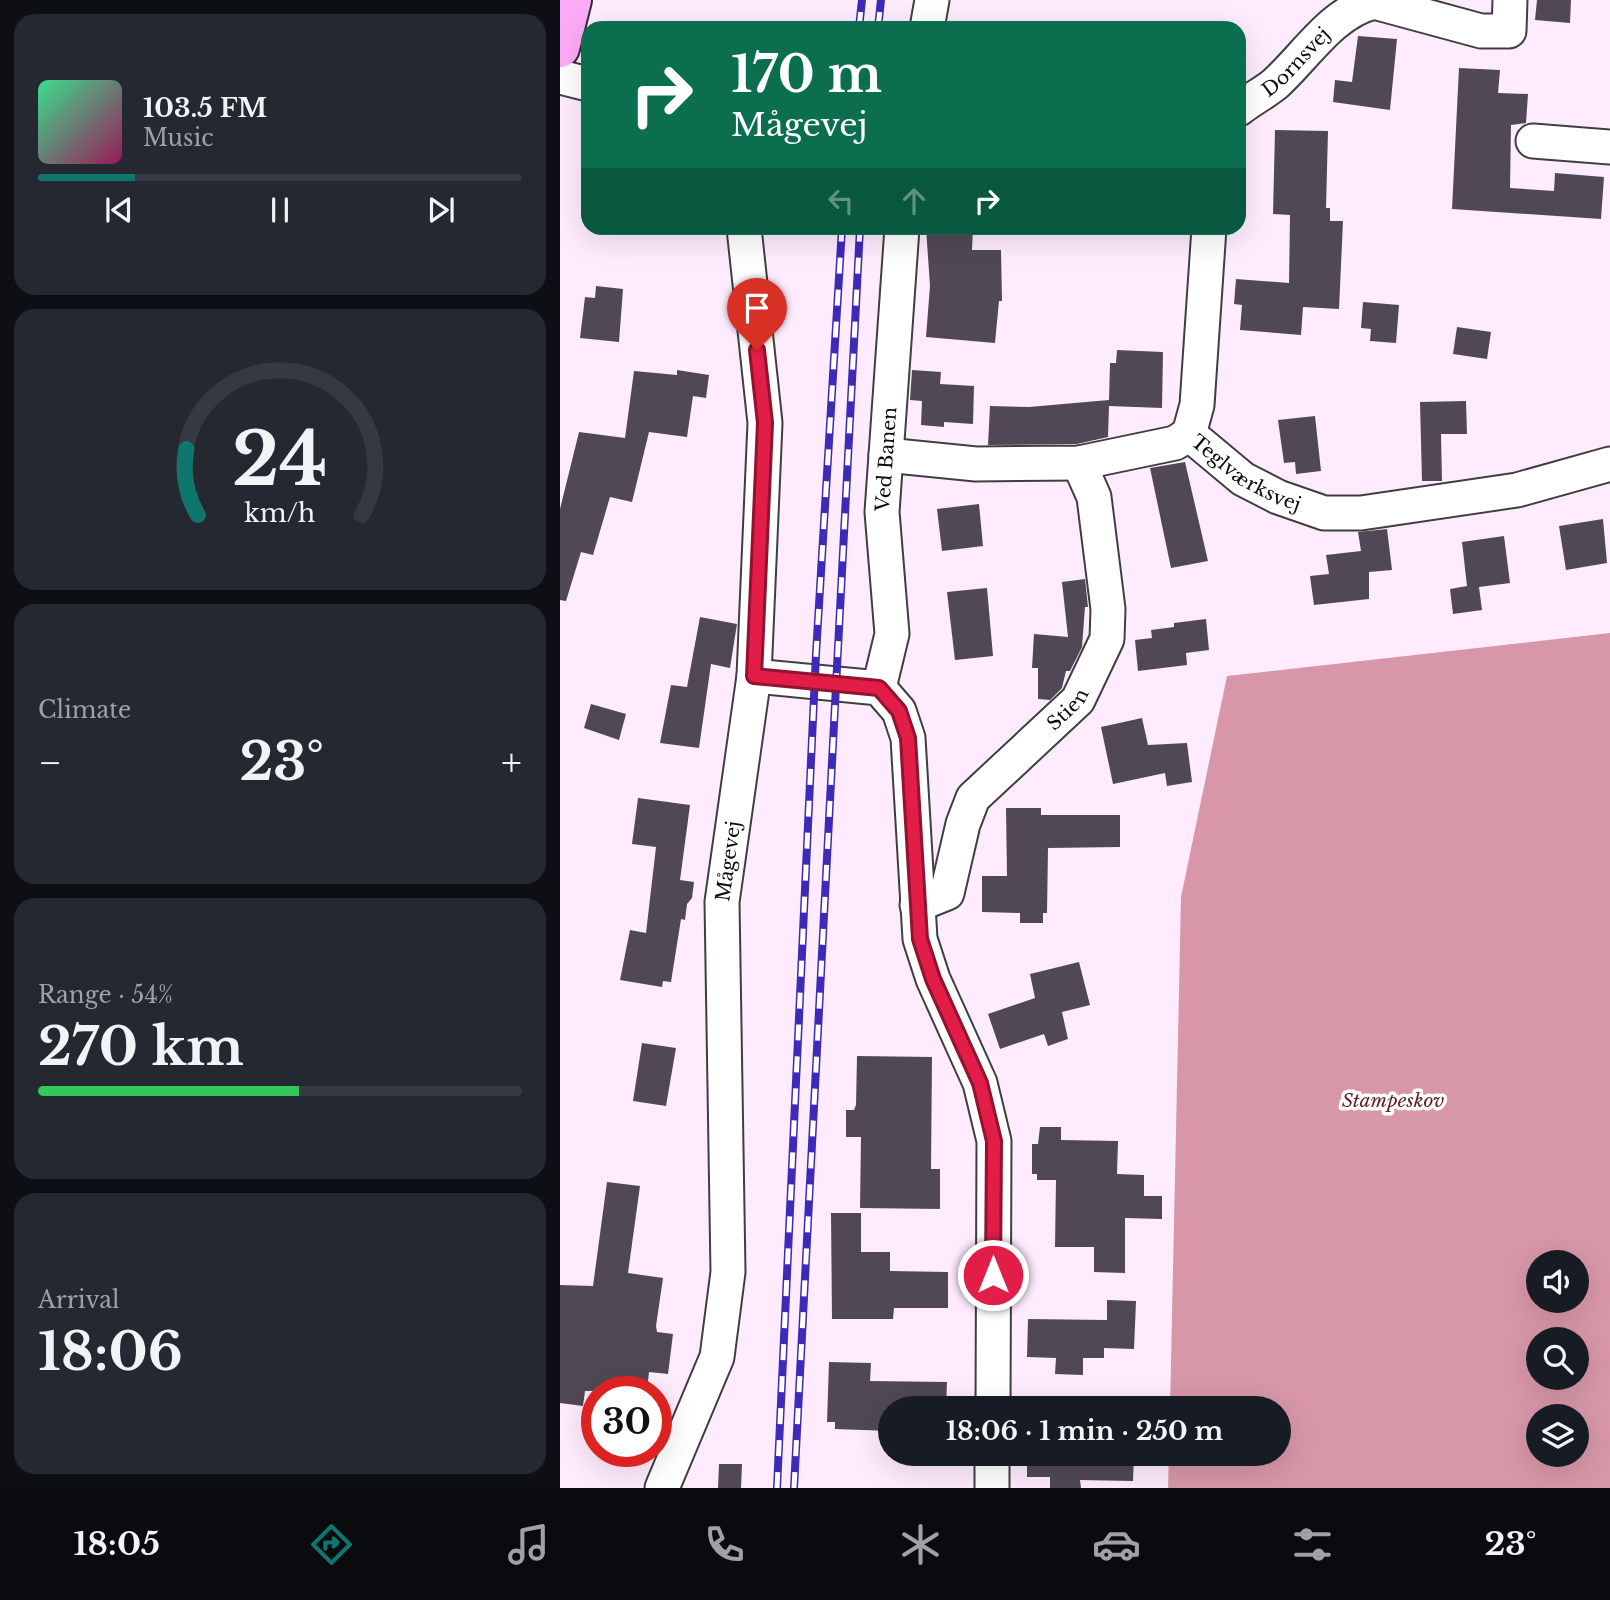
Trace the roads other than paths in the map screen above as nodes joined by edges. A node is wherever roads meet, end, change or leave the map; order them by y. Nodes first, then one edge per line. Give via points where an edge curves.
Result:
1 (572, 0) edge
2 (932, 0) edge
3 (1510, 15) edge
4 (928, 21) edge
5 (560, 48) edge
6 (560, 77) edge
7 (581, 82) edge
8 (1246, 104) edge
9 (1533, 141) dead end
10 (1610, 147) edge
11 (745, 235) edge
12 (902, 235) edge
13 (1209, 235) edge
14 (1189, 434) junction
15 (886, 455) junction
16 (1079, 463) junction
17 (1610, 464) edge
18 (754, 676) junction
19 (879, 688) junction
20 (917, 905) junction
21 (993, 1396) edge
22 (992, 1466) edge
23 (662, 1488) edge
24 (992, 1488) edge

1 - 5 street
2 - 4 street
3 - 8 street, Dornsvej via 1481,31 1374,2 1359,6 1343,15 1273,85
6 - 7 street
9 - 10 street
11 - 18 street, Mågevej via 765,423
12 - 15 street, Ved Banen
13 - 14 street via 1197,405
14 - 16 street, Teglværksvej via 1175,443
14 - 17 street, Teglværksvej via 1243,479 1324,513 1361,513 1517,490
15 - 16 street, Teglværksvej via 976,464
15 - 19 street, Ved Banen via 882,512 892,634
16 - 20 street, Stien via 1094,497 1108,609 1107,639 1077,700 973,798 947,893
18 - 19 street
18 - 23 street, Mågevej via 722,902 728,1272 717,1357
19 - 20 street via 899,711 908,738
20 - 21 street via 928,966 980,1083 994,1141
22 - 24 street

